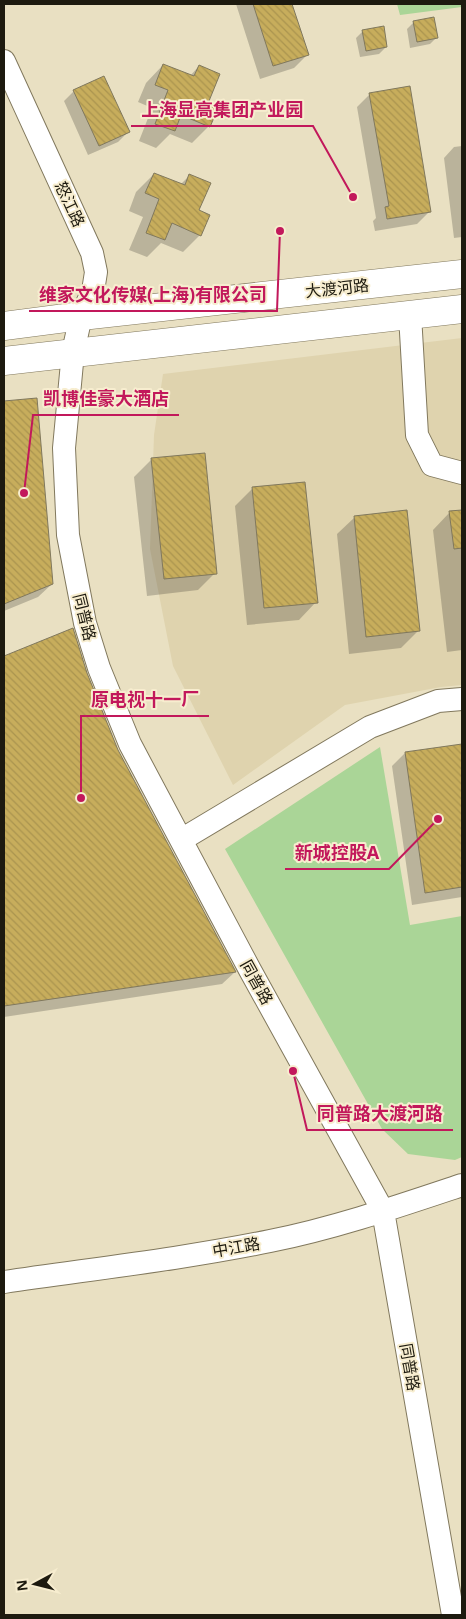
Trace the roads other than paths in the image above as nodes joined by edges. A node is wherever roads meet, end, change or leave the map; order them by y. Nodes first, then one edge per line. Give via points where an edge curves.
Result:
1 (4, 61) edge
2 (462, 274) edge
3 (462, 309) edge
4 (410, 315) junction
5 (81, 316) junction
6 (4, 326) edge
7 (73, 352) junction
8 (4, 361) edge
9 (462, 473) edge
10 (462, 699) edge
11 (180, 840) junction
12 (462, 1185) edge
13 (383, 1211) junction
14 (4, 1282) edge
15 (453, 1615) edge

1 - 5 street, 怒江路 via 92,253 96,272 93,291
2 - 5 main road, 大渡河路
3 - 4 main road
4 - 7 main road
4 - 9 street via 417,435 432,465
5 - 6 main road, 大渡河路
5 - 7 street, 怒江路
7 - 8 main road
7 - 11 street, 同普路 via 64,448 68,535 78,592 99,668 130,744
10 - 11 street via 438,702 370,727
11 - 13 street, 同普路
12 - 13 street, 中江路
13 - 14 street, 中江路 via 269,1241
13 - 15 street, 同普路

